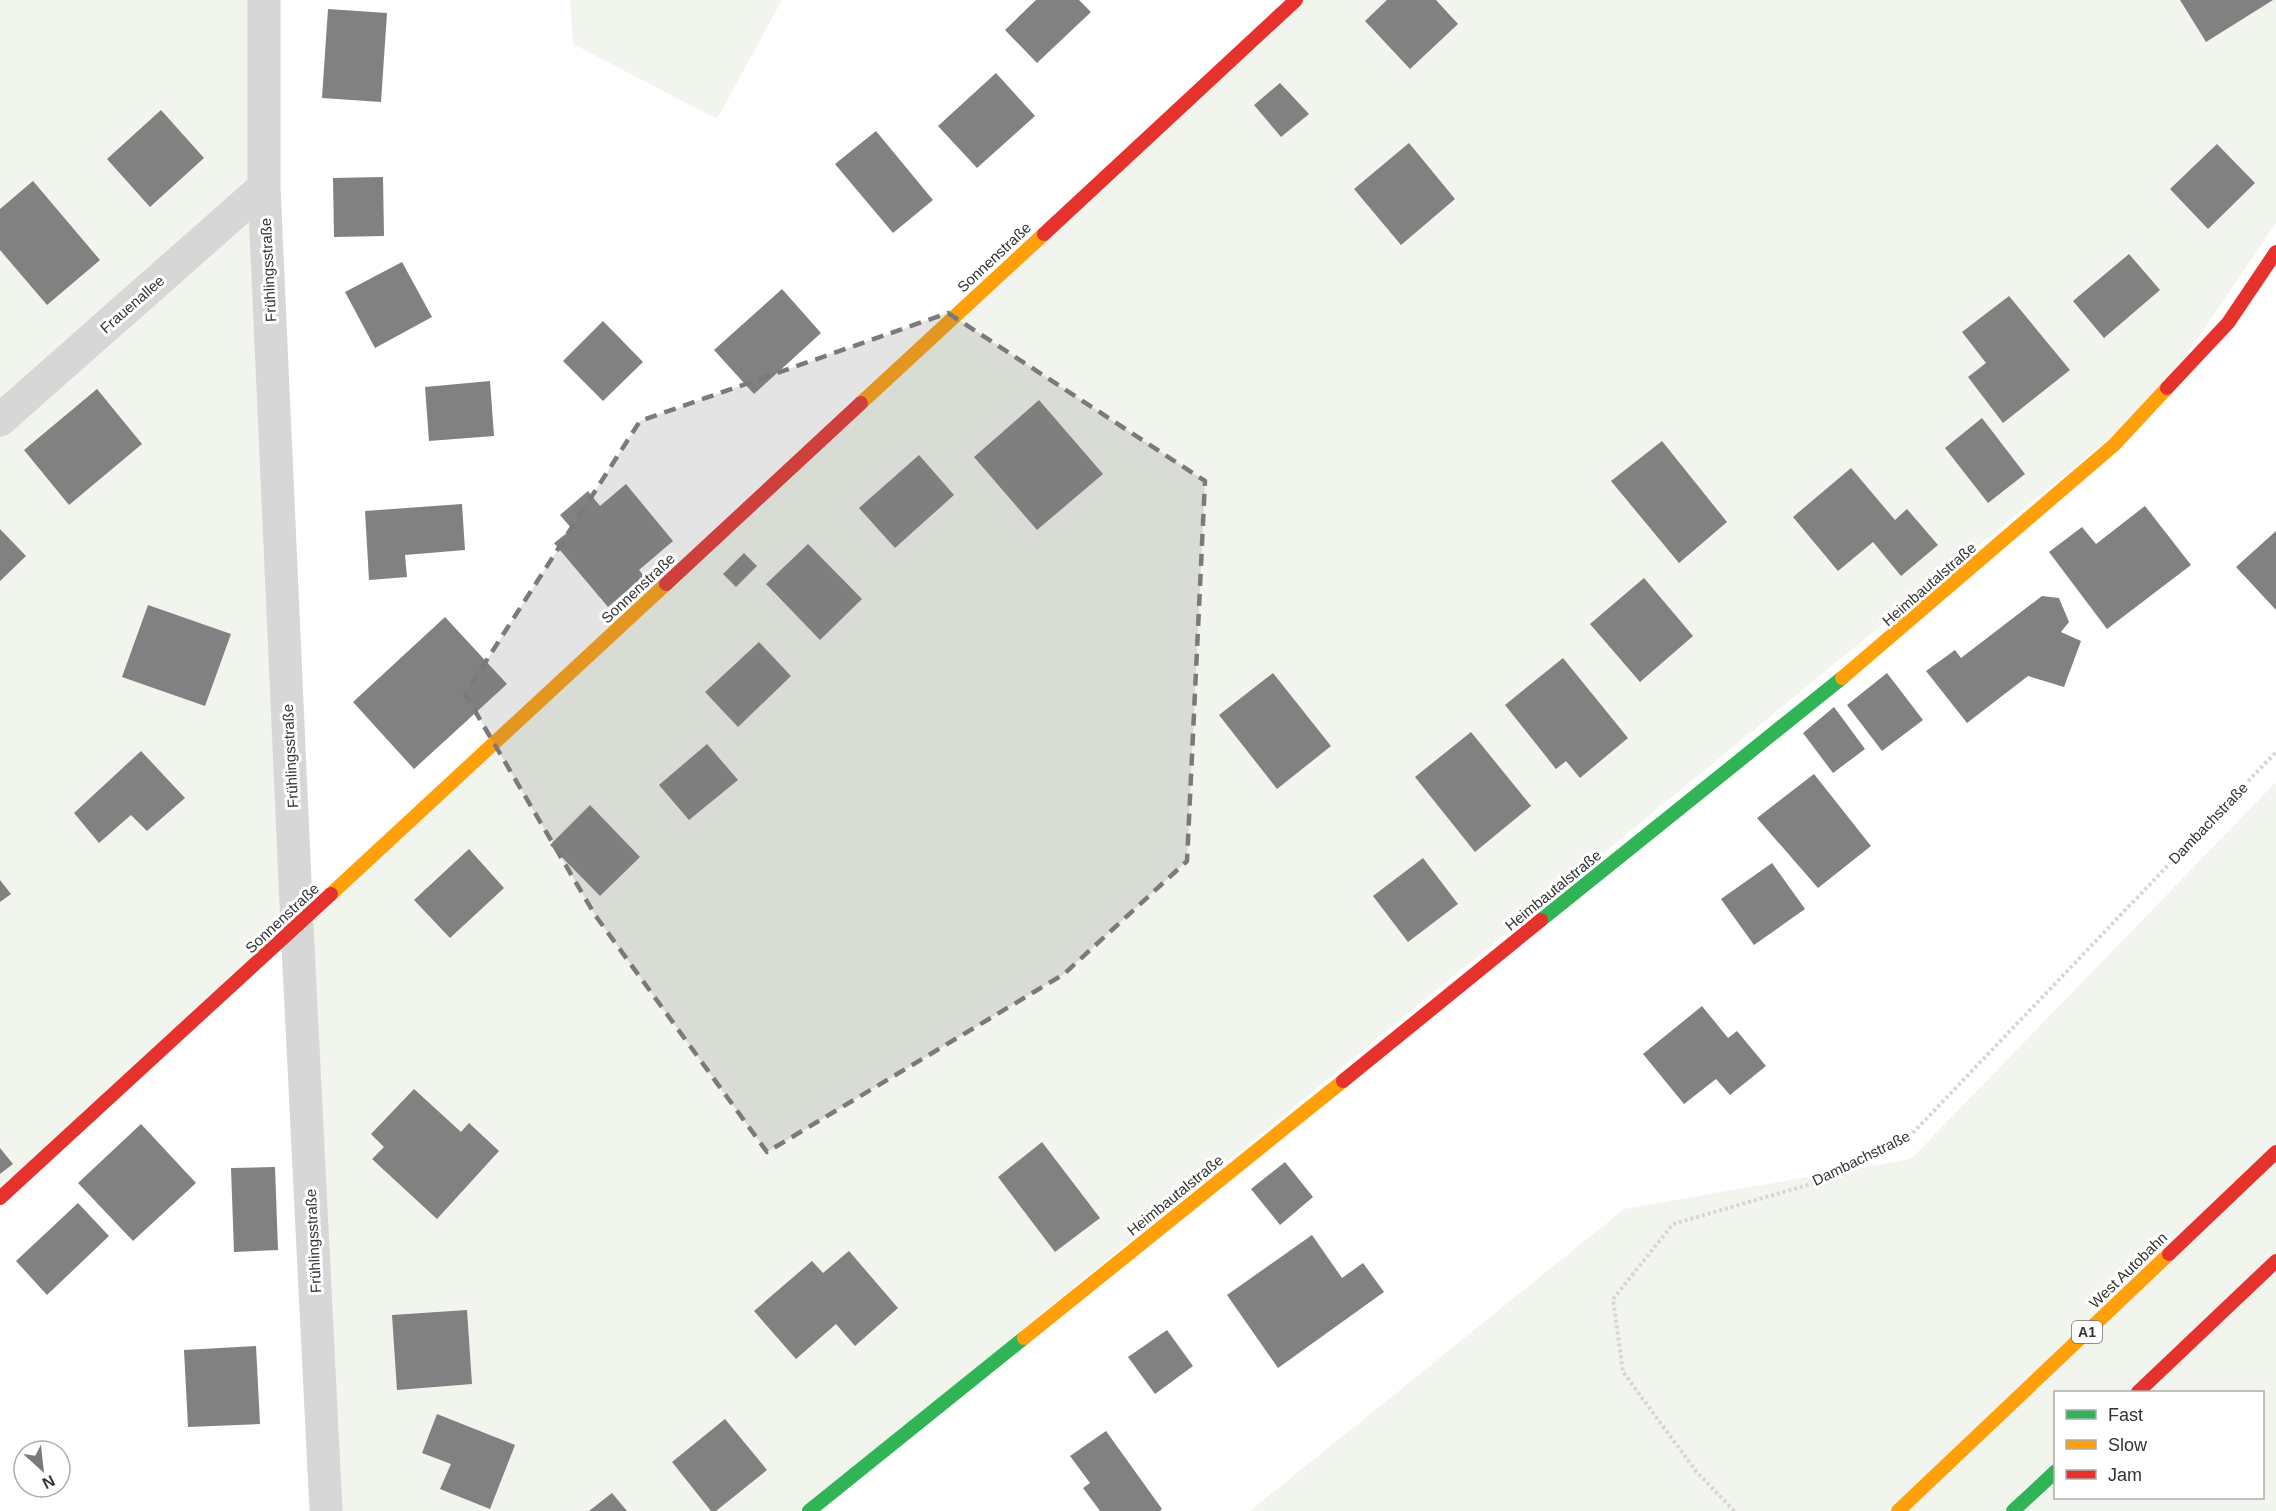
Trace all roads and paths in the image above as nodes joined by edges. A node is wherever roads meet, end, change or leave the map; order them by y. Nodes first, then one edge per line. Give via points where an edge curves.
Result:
1 (264, 0) edge
2 (1296, 0) edge
3 (264, 187) junction
4 (2276, 252) edge
5 (0, 420) edge
6 (2276, 752) edge
7 (297, 926) junction
8 (2276, 1152) edge
9 (0, 1197) edge
10 (2276, 1261) edge
11 (2139, 1391) edge
12 (2054, 1472) edge
13 (326, 1511) edge
14 (809, 1511) edge
15 (1734, 1511) edge
16 (1898, 1511) edge
17 (2013, 1511) edge

1 - 3 street, Frühlingsstraße
2 - 7 main road, Sonnenstraße
3 - 5 street, Frauenallee
3 - 7 street, Frühlingsstraße
4 - 14 main road, Heimbautalstraße via 2228,323 2114,445 1883,645
6 - 15 path, Dambachstraße via 1908,1138 1818,1182 1673,1224 1613,1299 1623,1372 1696,1471
7 - 9 main road, Sonnenstraße
7 - 13 street, Frühlingsstraße
8 - 16 main road, West Autobahn / A1
10 - 11 main road
12 - 17 main road

